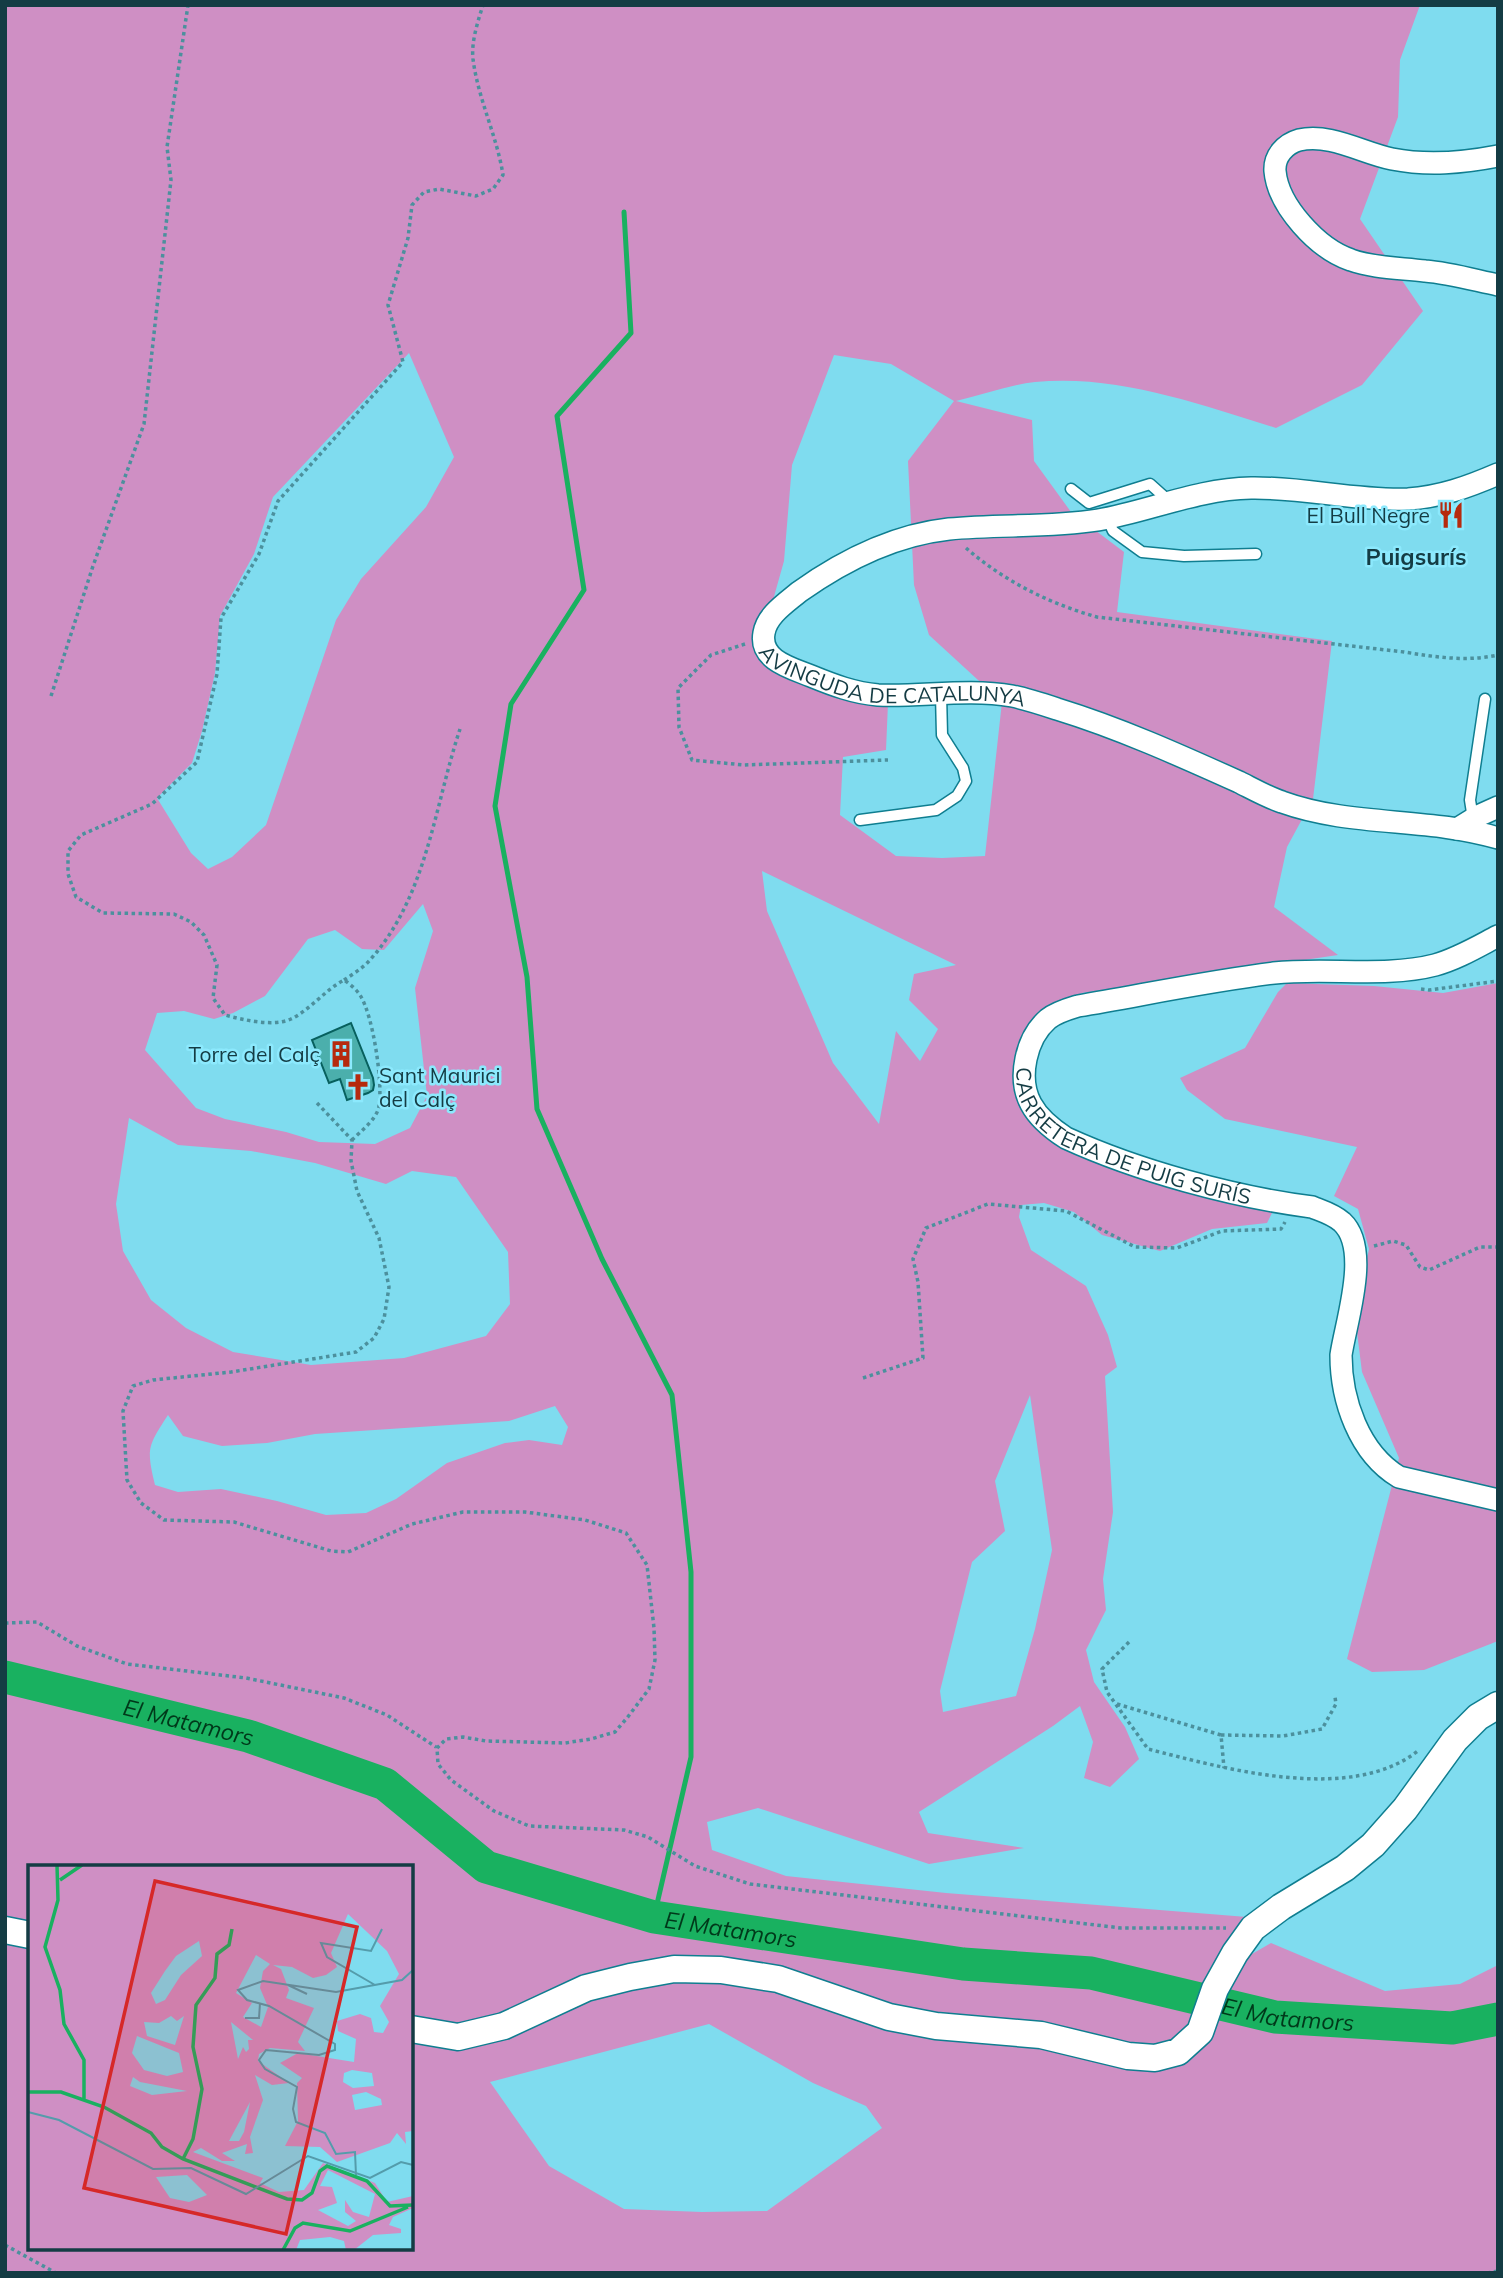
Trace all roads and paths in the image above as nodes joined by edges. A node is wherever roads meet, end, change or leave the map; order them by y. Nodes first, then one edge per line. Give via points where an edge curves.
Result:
1 (188, 5) edge
2 (483, 5) edge
3 (1498, 156) edge
4 (1498, 285) edge
5 (1498, 474) edge
6 (1071, 489) dead end
7 (1169, 501) junction
8 (1107, 518) junction
9 (947, 529) junction
10 (1255, 554) dead end
11 (763, 638) junction
12 (1498, 655) edge
13 (941, 694) junction
14 (51, 696) dead end
15 (1485, 699) dead end
16 (460, 729) dead end
17 (888, 760) dead end
18 (1498, 807) edge
19 (860, 820) dead end
20 (1465, 824) junction
21 (1498, 838) edge
22 (1498, 936) edge
23 (344, 980) junction
24 (317, 1103) dead end
25 (352, 1140) junction
26 (1295, 1205) junction
27 (1498, 1247) edge
28 (1354, 1250) junction
29 (863, 1378) dead end
30 (1498, 1500) edge
31 (5, 1623) edge
32 (1129, 1642) dead end
33 (1335, 1697) dead end
34 (1116, 1704) junction
35 (1498, 1705) edge
36 (1221, 1735) junction
37 (1425, 1744) dead end
38 (437, 1748) junction
39 (1224, 1768) junction
40 (1253, 1928) junction
41 (5, 1930) edge
42 (28, 1935) edge
43 (413, 2029) edge
44 (5, 2245) edge
45 (1498, 2272) edge
46 (56, 2273) edge
47 (1487, 2273) edge

1 - 14 path via 167,147 171,180 144,424
2 - 23 path via 473,57 503,176 492,189 476,196 439,189 424,192 412,205 408,238 388,305 403,362 278,501 258,554 221,618 217,674 197,762 152,804 81,835 68,851 68,874 76,897 103,913 174,914 204,935 217,965 214,998 225,1016 252,1022 289,1020
3 - 4 street via 1441,164 1416,162 1308,139 1285,147 1275,167 1283,199 1313,236 1341,257
5 - 7 street, AVINGUDA DE CATALUNYA via 1461,490 1410,499 1252,488
6 - 7 lane via 1089,503 1150,484
7 - 8 street, AVINGUDA DE CATALUNYA
8 - 9 street, AVINGUDA DE CATALUNYA via 1057,525
8 - 10 lane via 1113,531 1142,552
9 - 11 street, AVINGUDA DE CATALUNYA via 902,539 837,567 777,610
9 - 12 path via 1002,575 1044,598 1097,617 1451,659
11 - 13 street, AVINGUDA DE CATALUNYA via 775,660 847,690 879,695
11 - 17 path via 710,655 678,688 679,727 692,760 744,765
13 - 19 lane via 942,735 966,781 957,796 936,810
13 - 20 street, AVINGUDA DE CATALUNYA via 1011,696 1083,717 1306,809 1352,818
15 - 20 lane
16 - 23 path via 426,856 404,913 369,962
18 - 20 street
20 - 21 street, AVINGUDA DE CATALUNYA
22 - 26 street, CARRETERA DE PUIG SURÍS via 1432,966 1395,971 1312,970 1236,979 1078,1006 1042,1025 1026,1060 1025,1084 1037,1114 1054,1130 1150,1169
23 - 25 path via 361,996 379,1065 379,1109
24 - 25 path
25 - 38 path via 357,1191 379,1238 389,1287 384,1320 374,1338 356,1352 133,1386 123,1411 127,1480 141,1503 164,1520 234,1522 331,1551 348,1552 412,1524 463,1512 525,1512 585,1520 626,1533 647,1565 655,1660 649,1689 615,1732 565,1743 463,1737 446,1739
26 - 28 street, CARRETERA DE PUIG SURÍS via 1341,1221 1352,1236
26 - 29 path via 1281,1229 1222,1231 1177,1248 1135,1247 1066,1211 988,1204 926,1228 913,1259 923,1358
27 - 28 path via 1480,1248 1429,1270 1420,1267 1406,1245 1393,1241
28 - 30 street, CARRETERA DE PUIG SURÍS via 1355,1275 1341,1369 1351,1412 1368,1448 1399,1476
31 - 38 path via 37,1622 77,1646 127,1664 246,1678 344,1698 387,1715
32 - 34 path via 1102,1670 1107,1692
33 - 36 path via 1336,1704 1322,1729 1283,1736
34 - 36 path
34 - 39 path via 1148,1749
35 - 40 street via 1455,1740 1405,1810 1373,1845
36 - 39 path
37 - 39 path via 1390,1767 1353,1776 1295,1779
38 - 40 path via 438,1764 451,1780 494,1811 529,1826 624,1830 648,1837 695,1866 750,1884 1122,1928
40 - 43 street via 1215,1989 1200,2032 1178,2052 1155,2058 1041,2035 889,2017 778,1979 721,1970 674,1969 586,1988 504,2026 458,2037
41 - 42 street
44 - 46 path
45 - 47 path

